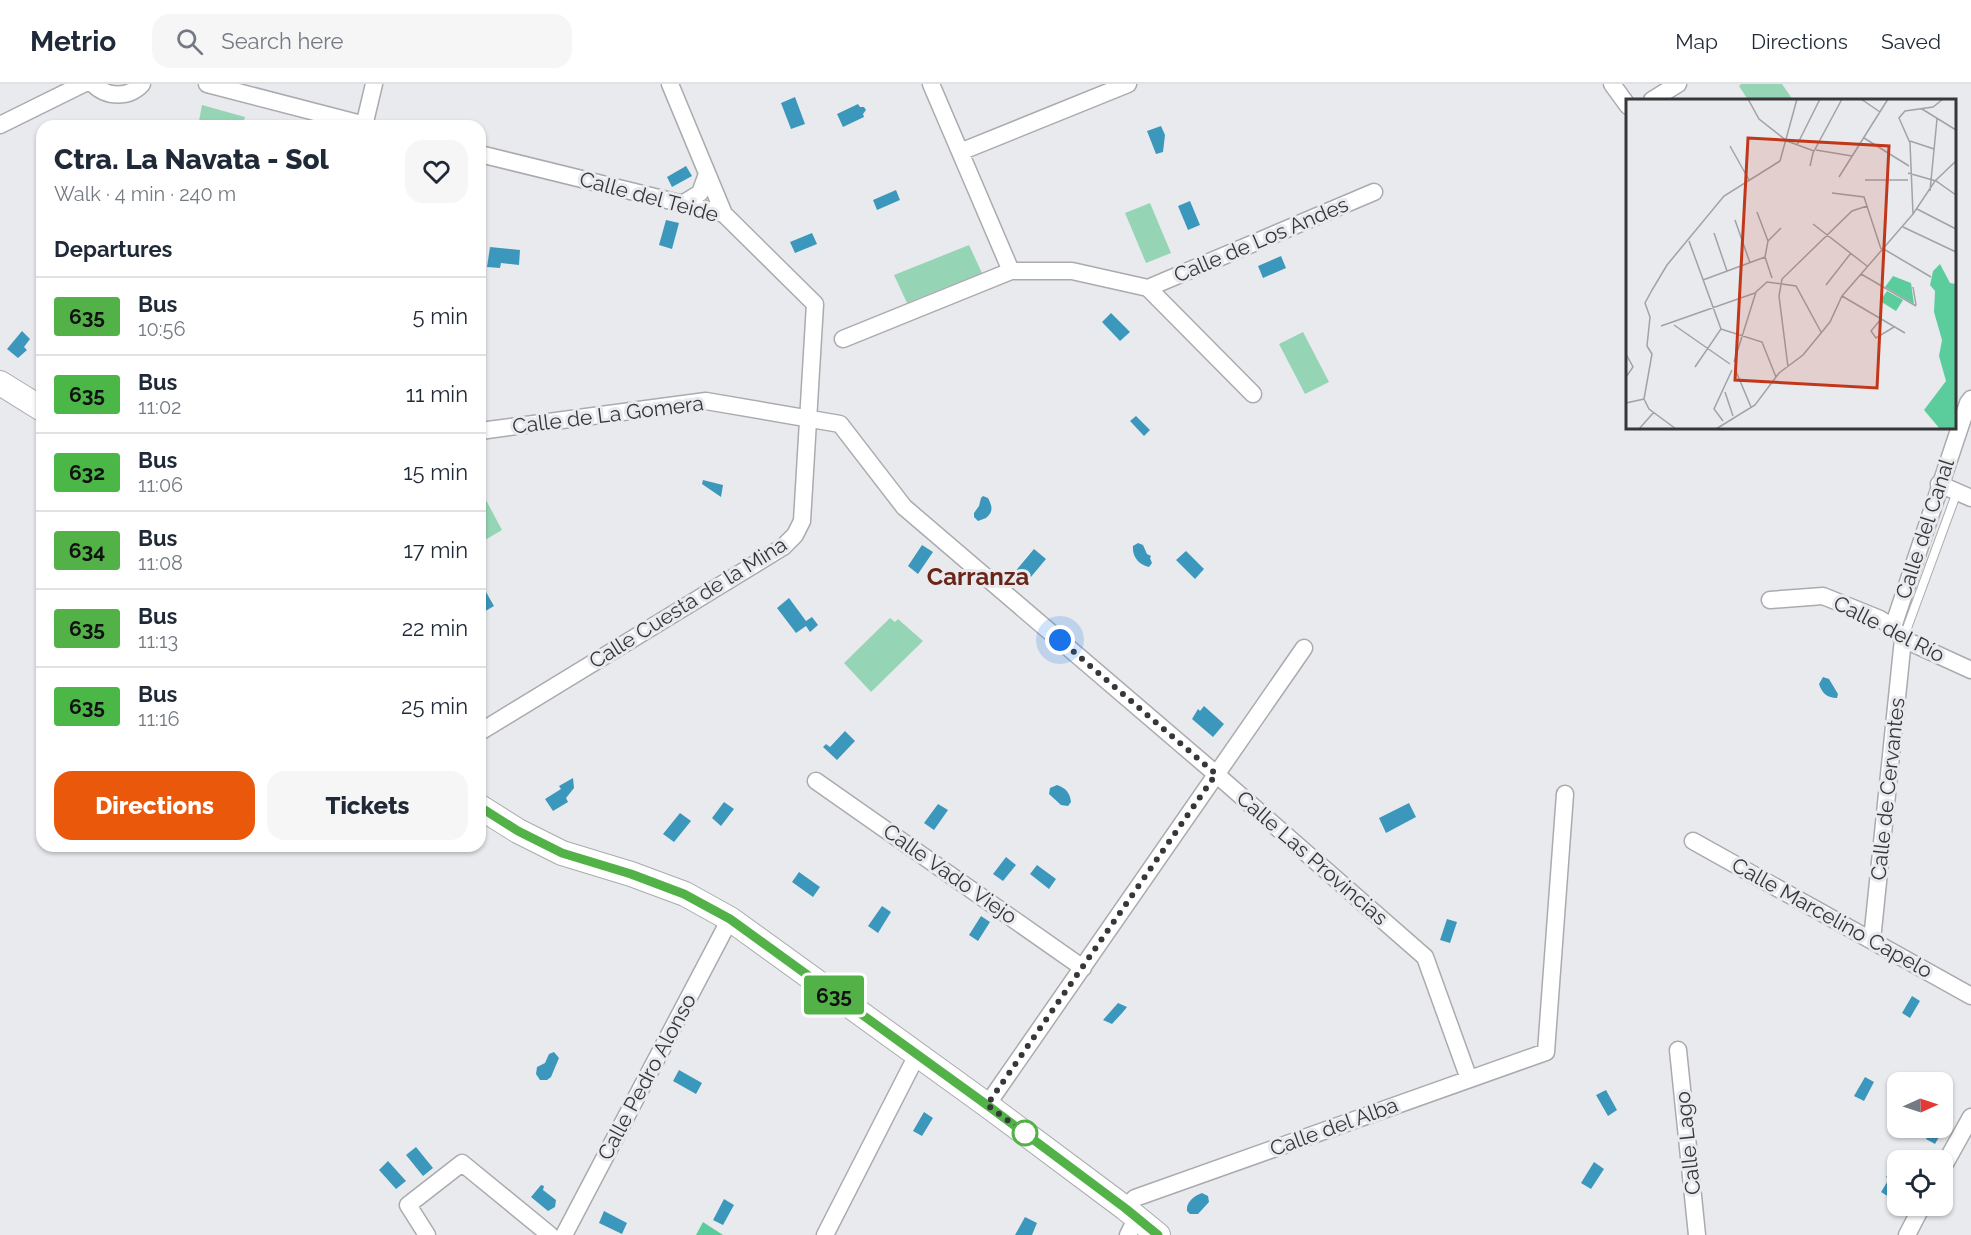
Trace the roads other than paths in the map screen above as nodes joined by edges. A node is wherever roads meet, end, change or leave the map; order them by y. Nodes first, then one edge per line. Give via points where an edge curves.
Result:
1 (83, 84) edge
2 (93, 84) edge
3 (142, 84) edge
4 (207, 84) edge
5 (374, 84) edge
6 (670, 84) edge
7 (931, 84) edge
8 (1128, 84) edge
9 (1612, 84) edge
10 (1678, 84) edge
11 (1654, 99) edge
12 (1626, 103) edge
13 (343, 120) edge
14 (367, 120) edge
15 (0, 125) edge
16 (960, 152) junction
17 (486, 155) edge
18 (707, 174) junction
19 (1374, 192) dead end
20 (682, 204) junction
21 (724, 214) junction
22 (1011, 272) junction
23 (1148, 288) junction
24 (843, 339) dead end
25 (0, 383) edge
26 (1253, 394) dead end
27 (1966, 402) edge
28 (36, 406) edge
29 (808, 419) junction
30 (486, 429) edge
31 (1940, 484) junction
32 (1964, 495) edge
33 (1770, 600) dead end
34 (1898, 633) junction
35 (1304, 648) dead end
36 (1971, 670) edge
37 (486, 728) edge
38 (1216, 774) junction
39 (816, 781) dead end
40 (1565, 794) dead end
41 (486, 811) edge
42 (1693, 841) dead end
43 (730, 919) junction
44 (1872, 940) junction
45 (1083, 968) junction
46 (1971, 996) edge
47 (1678, 1050) dead end
48 (917, 1055) junction
49 (1469, 1079) junction
50 (987, 1105) junction
51 (1971, 1116) edge
52 (1952, 1150) edge
53 (1917, 1216) edge
54 (1130, 1220) edge
55 (427, 1235) edge
56 (550, 1235) edge
57 (564, 1235) edge
58 (825, 1235) edge
59 (1158, 1235) edge
60 (1697, 1235) edge
61 (1907, 1235) edge

1 - 15 street
2 - 3 street via 108,94 118,95
4 - 13 street
5 - 14 street
6 - 18 street
7 - 16 street
8 - 16 street
9 - 12 street
10 - 11 street
16 - 22 street
17 - 20 street, Calle del Teide
18 - 20 street via 700,193
18 - 21 street
19 - 23 street, Calle de Los Andes
20 - 21 street, Calle del Teide
21 - 29 street, Calle del Teide via 815,304
22 - 23 street, Calle de Los Andes via 1072,272
22 - 24 street, Calle de Los Andes
23 - 26 street, Calle de Los Andes
25 - 28 main road
27 - 31 street, Calle del Canal
29 - 30 street, Calle de La Gomera via 706,401
29 - 37 street, Calle Cuesta de la Mina via 801,521 795,535 783,547
29 - 38 street, Calle Las Provincias via 840,424 904,507
31 - 32 street
31 - 34 street, Calle del Canal
32 - 34 lane
33 - 34 street, Calle del Río via 1823,596 1880,619
34 - 36 street, Calle del Río
34 - 44 street, Calle de Cervantes
35 - 38 street
38 - 45 street
38 - 49 street, Calle Las Provincias via 1425,957
39 - 45 street, Calle Vado Viejo
40 - 49 street, Calle del Alba via 1546,1052
41 - 43 main road via 562,853 684,894
42 - 44 street, Calle Marcelino Capelo
43 - 48 main road
43 - 57 street, Calle Pedro Alonso
44 - 46 street, Calle Marcelino Capelo
45 - 50 street
47 - 60 street, Calle Lago
48 - 50 main road
48 - 58 street
49 - 54 street, Calle del Alba via 1136,1198
50 - 54 main road
51 - 52 street
53 - 61 street
54 - 59 main road
55 - 56 street via 408,1206 462,1163

